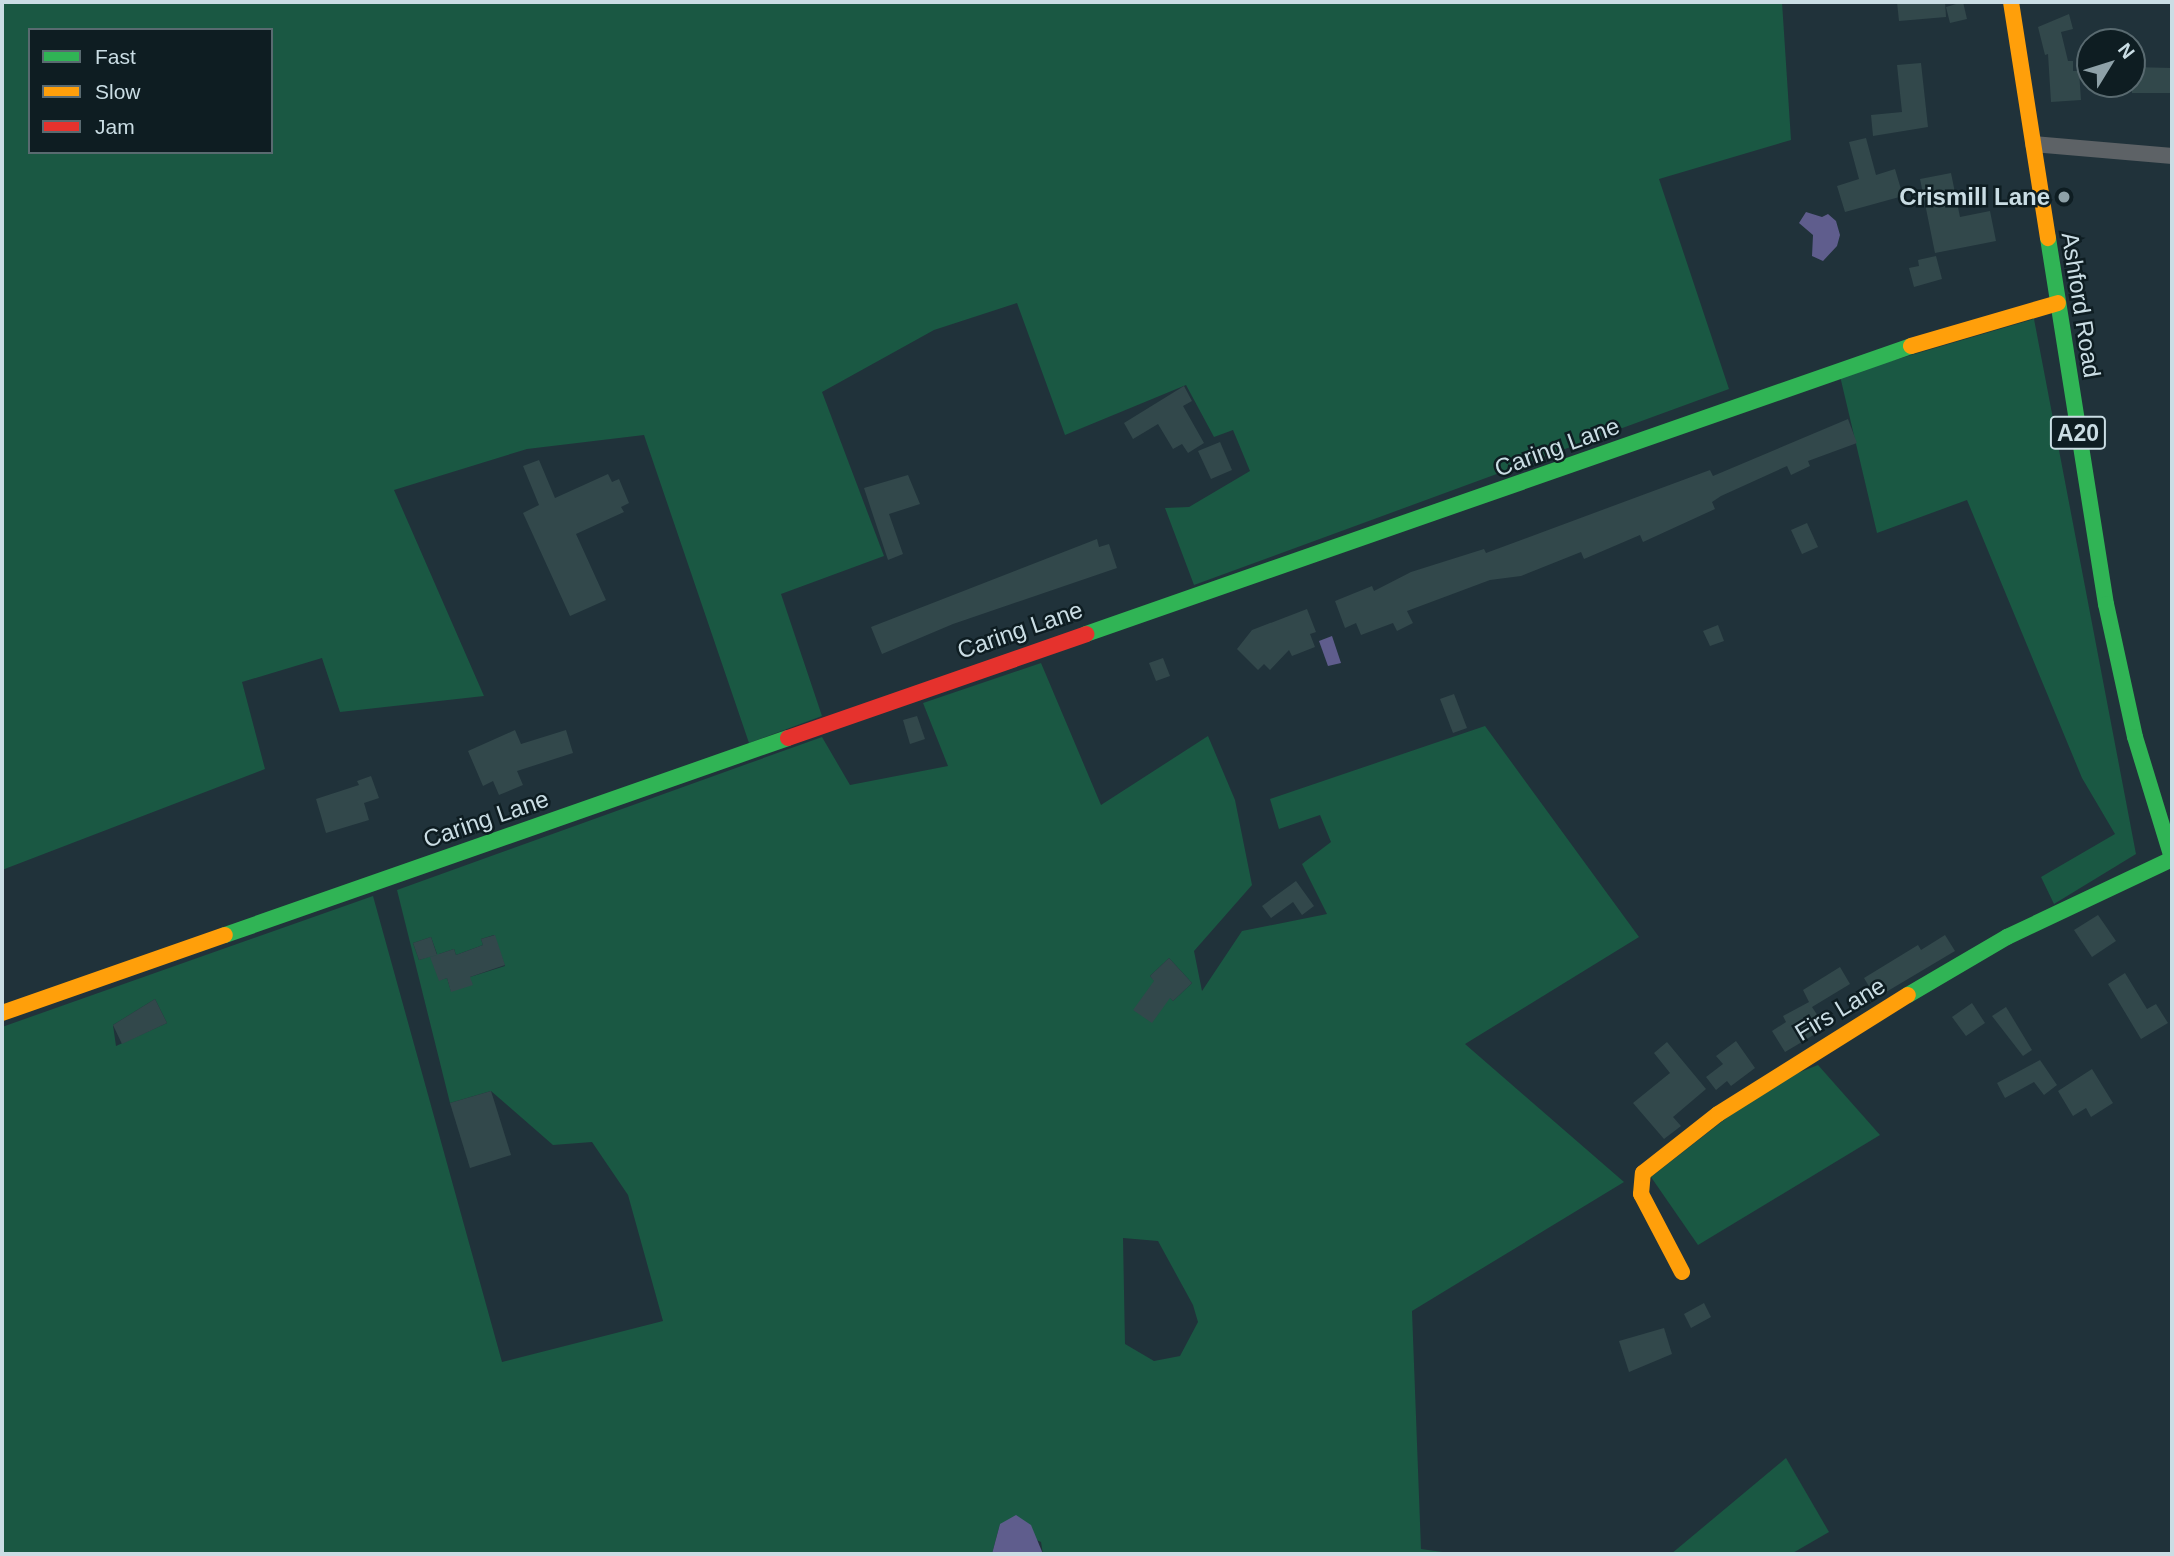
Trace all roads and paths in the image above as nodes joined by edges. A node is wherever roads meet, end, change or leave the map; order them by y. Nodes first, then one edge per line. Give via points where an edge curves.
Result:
1 (2011, 2) edge
2 (2033, 144) junction
3 (2172, 156) edge
4 (2058, 303) junction
5 (2172, 859) edge
6 (2, 1013) edge
7 (1682, 1272) dead end

1 - 2 street, Ashford Road / A20
2 - 3 street
2 - 4 street, Ashford Road / A20
4 - 5 street, Ashford Road / A20 via 2117,656 2144,771
4 - 6 street, Caring Lane via 1899,349
5 - 7 street, Firs Lane via 2007,937 1808,1054 1718,1114 1643,1173 1641,1194

